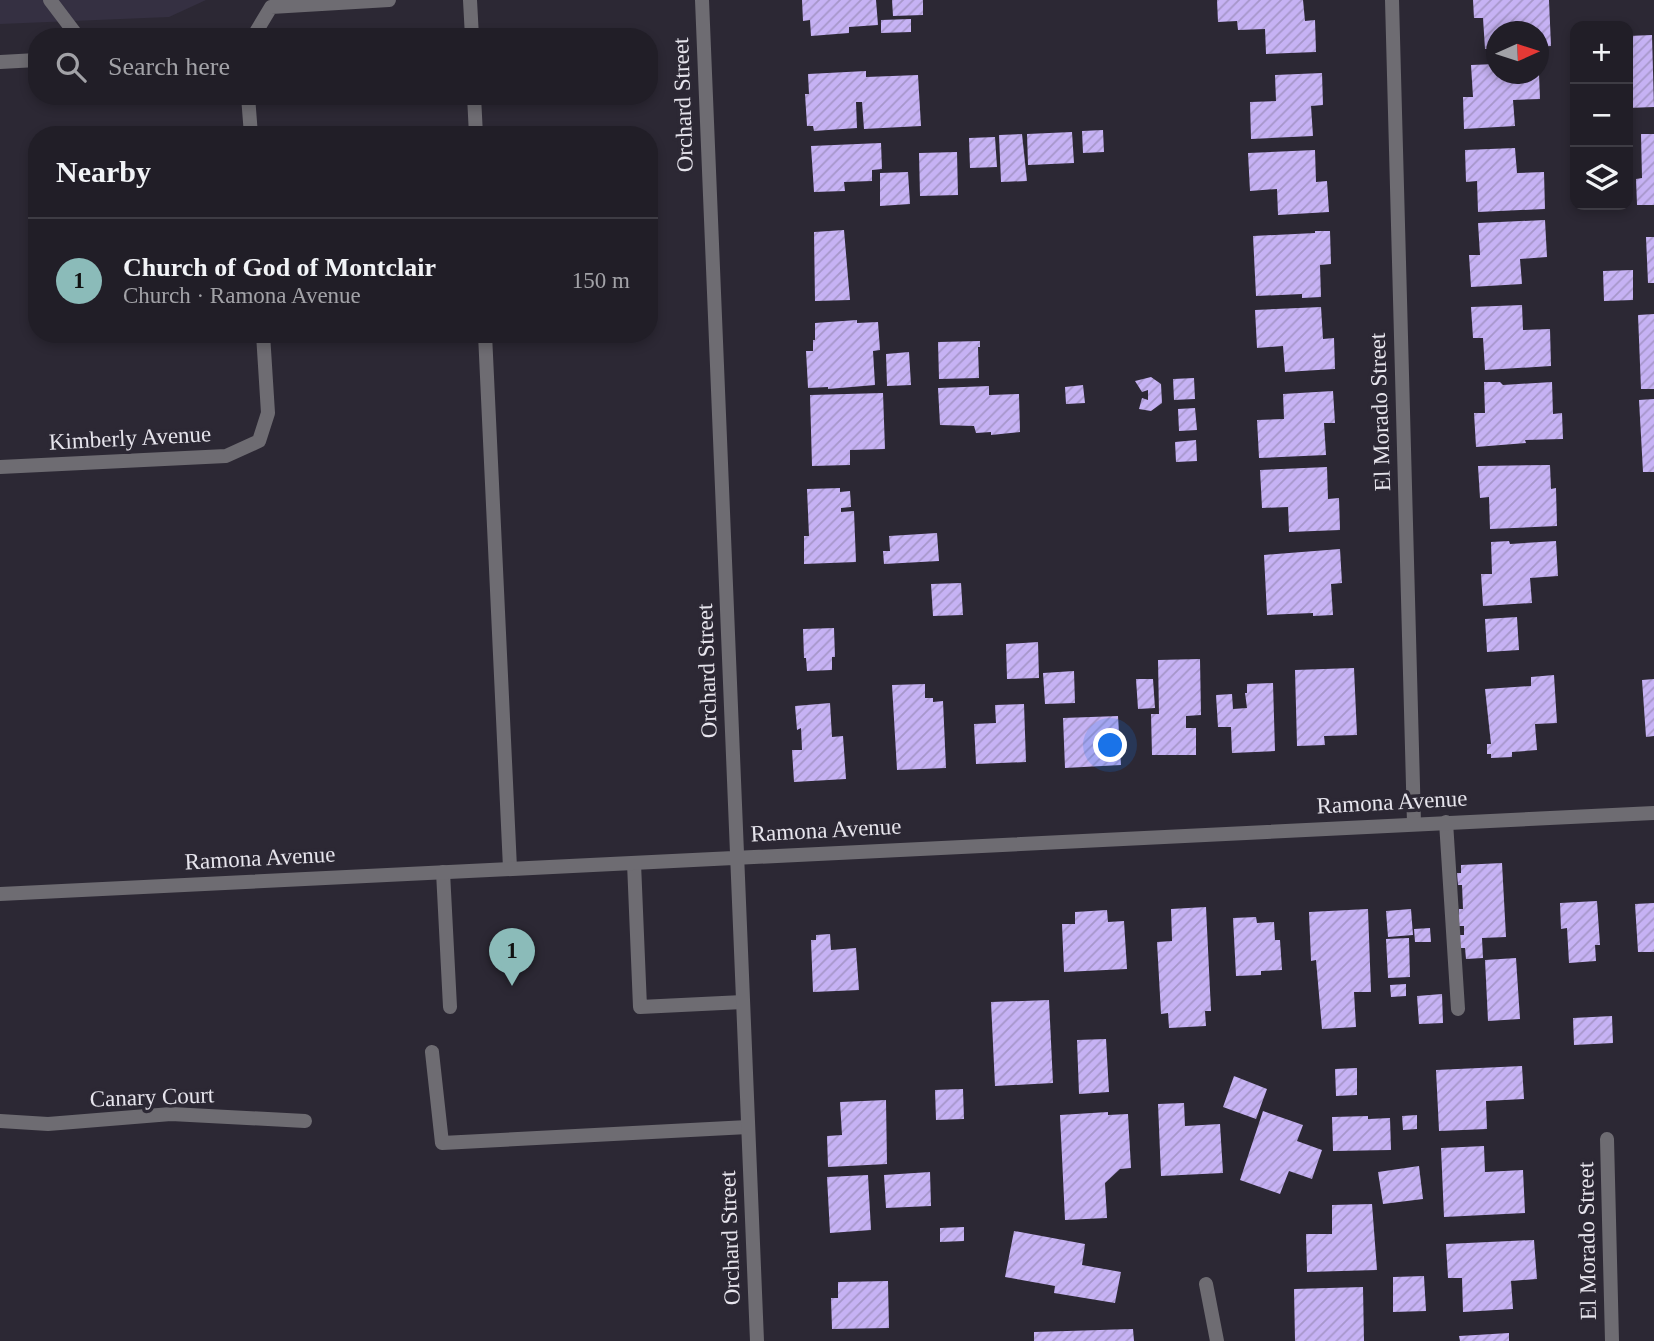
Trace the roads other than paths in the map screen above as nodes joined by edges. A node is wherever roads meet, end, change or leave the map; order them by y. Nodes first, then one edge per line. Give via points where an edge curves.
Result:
1 (50, 0) edge
2 (388, 0) edge
3 (470, 0) edge
4 (702, 0) edge
5 (1392, 0) edge
6 (71, 28) edge
7 (258, 28) edge
8 (472, 28) edge
9 (28, 60) edge
10 (0, 62) edge
11 (249, 105) edge
12 (474, 105) edge
13 (250, 126) edge
14 (476, 126) edge
15 (264, 343) edge
16 (485, 343) edge
17 (0, 467) edge
18 (1654, 813) edge
19 (1446, 822) junction
20 (1414, 823) junction
21 (737, 857) junction
22 (634, 863) junction
23 (510, 869) junction
24 (443, 872) junction
25 (0, 894) edge
26 (743, 1002) junction
27 (450, 1007) dead end
28 (1458, 1009) dead end
29 (432, 1052) dead end
30 (0, 1121) edge
31 (305, 1121) dead end
32 (748, 1127) junction
33 (1607, 1139) dead end
34 (1206, 1284) dead end
35 (757, 1341) edge
36 (1217, 1341) edge
37 (1612, 1341) edge

1 - 6 street
2 - 7 street via 271,7
3 - 8 street
4 - 21 street, Orchard Street
5 - 20 street, El Morado Street
9 - 10 street
11 - 13 street
12 - 14 street
15 - 17 street, Kimberly Avenue via 268,413 259,441 226,456
16 - 23 street
18 - 19 street, Ramona Avenue
19 - 20 street, Ramona Avenue
19 - 28 street
20 - 21 street, Ramona Avenue
21 - 22 street, Ramona Avenue
21 - 26 street, Orchard Street
22 - 23 street, Ramona Avenue
22 - 26 street via 640,1007
23 - 24 street, Ramona Avenue
24 - 25 street, Ramona Avenue
24 - 27 street
26 - 32 street, Orchard Street
29 - 32 street via 442,1143
30 - 31 street, Canary Court via 48,1124 171,1114
32 - 35 street, Orchard Street
33 - 37 street, El Morado Street
34 - 36 street

